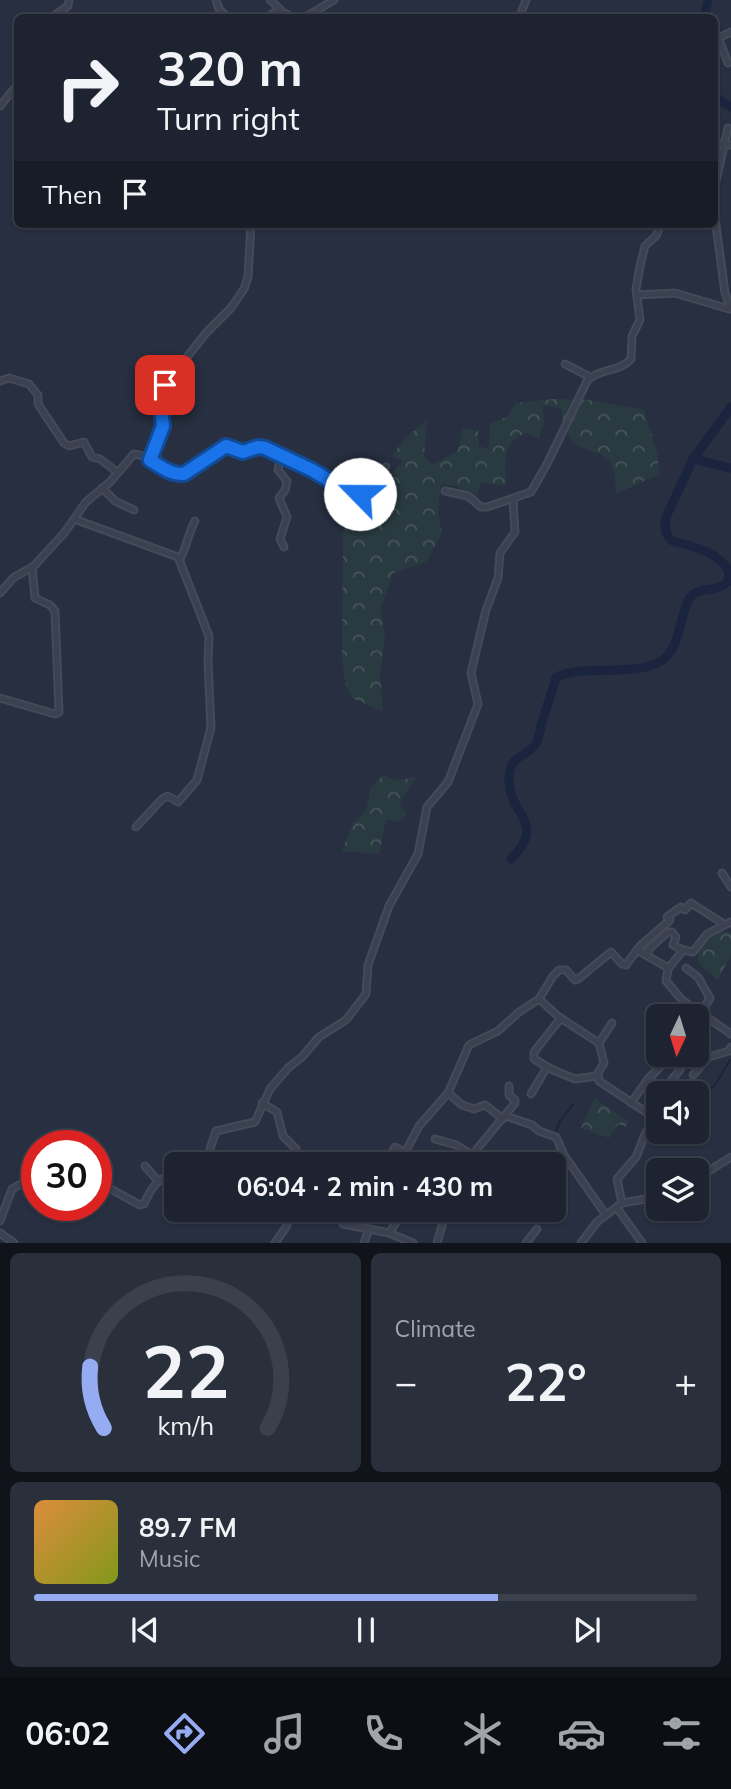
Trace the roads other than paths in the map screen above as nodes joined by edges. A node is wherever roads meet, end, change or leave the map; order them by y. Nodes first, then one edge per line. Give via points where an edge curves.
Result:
1 (69, 0) edge
2 (271, 0) edge
3 (334, 0) edge
4 (281, 10) junction
5 (57, 14) edge
6 (271, 14) edge
7 (288, 14) edge
8 (311, 14) edge
9 (718, 43) edge
10 (728, 63) dead end
11 (14, 89) edge
12 (0, 106) edge
13 (728, 128) dead end
14 (728, 144) edge
15 (718, 175) edge
16 (251, 228) edge
17 (659, 228) edge
18 (716, 228) edge
19 (636, 295) junction
20 (731, 309) edge
21 (565, 364) dead end
22 (586, 372) junction
23 (0, 381) edge
24 (281, 456) junction
25 (150, 460) junction
26 (386, 467) dead end
27 (117, 471) junction
28 (102, 488) junction
29 (445, 491) dead end
30 (513, 500) junction
31 (134, 510) dead end
32 (74, 519) junction
33 (195, 521) dead end
34 (284, 547) dead end
35 (180, 559) junction
36 (32, 568) junction
37 (0, 593) edge
38 (0, 698) edge
39 (136, 827) dead end
40 (722, 873) dead end
41 (731, 887) edge
42 (731, 922) edge
43 (724, 924) junction
44 (637, 950) junction
45 (683, 950) junction
46 (646, 955) junction
47 (686, 968) dead end
48 (668, 970) junction
49 (539, 999) junction
50 (687, 1004) edge
51 (707, 1004) edge
52 (561, 1018) junction
53 (709, 1019) edge
54 (612, 1023) dead end
55 (731, 1034) edge
56 (599, 1043) junction
57 (730, 1051) edge
58 (709, 1057) edge
59 (547, 1067) junction
60 (659, 1068) edge
61 (698, 1068) edge
62 (693, 1074) dead end
63 (597, 1076) junction
64 (648, 1079) joint
65 (509, 1086) dead end
66 (448, 1093) junction
67 (531, 1094) dead end
68 (261, 1103) junction
69 (631, 1103) junction
70 (646, 1114) edge
71 (505, 1118) junction
72 (646, 1132) edge
73 (435, 1139) dead end
74 (296, 1149) dead end
75 (562, 1151) joint
76 (209, 1152) edge
77 (404, 1152) edge
78 (467, 1152) edge
79 (477, 1152) edge
80 (731, 1157) edge
81 (145, 1166) dead end
82 (709, 1171) edge
83 (164, 1177) edge
84 (158, 1181) junction
85 (21, 1184) edge
86 (112, 1190) edge
87 (646, 1200) edge
88 (620, 1205) junction
89 (606, 1215) junction
90 (0, 1221) edge
91 (288, 1222) edge
92 (344, 1222) edge
93 (396, 1222) edge
94 (443, 1222) edge
95 (369, 1229) junction
96 (537, 1229) dead end
97 (0, 1233) edge
98 (389, 1233) junction
99 (14, 1243) edge
100 (276, 1243) edge
101 (365, 1243) edge
102 (414, 1243) edge
103 (437, 1243) edge
104 (526, 1243) edge
105 (581, 1243) edge
106 (642, 1243) edge

1 - 5 street
2 - 4 street
3 - 8 street
4 - 6 street
4 - 7 street
9 - 10 street
11 - 12 street
13 - 14 street
14 - 15 street
16 - 25 street via 246,283 231,308 165,385 163,426
17 - 19 street via 643,251
18 - 20 street
19 - 20 street via 675,293
19 - 22 street via 640,320 632,336 631,359
21 - 22 street
22 - 30 street via 536,487
23 - 27 street via 9,378 29,384 64,443 84,443 92,457
24 - 25 street via 262,447 243,452 226,446 181,475
24 - 26 street via 359,494 366,477 379,480
24 - 34 street via 278,470 287,481 279,498 286,517 280,539
25 - 27 street via 134,454
27 - 28 street
28 - 31 street
28 - 32 street
29 - 30 street via 468,496 484,507
30 - 68 street via 515,532 500,553 498,578 482,621 471,673 478,704 448,782 427,807 418,853 389,905 368,965 366,994 346,1020 318,1037
32 - 35 street
32 - 36 street
33 - 35 street
35 - 39 street via 209,636 209,741 189,792 178,803 168,796 162,799
36 - 37 street via 13,578
36 - 38 street via 35,598 55,611 59,712
40 - 41 street
42 - 43 street
43 - 44 street via 691,903 667,917 670,920 663,928
43 - 45 street via 703,937 693,952
44 - 46 street
44 - 49 street via 626,965 609,953 575,980 566,970 559,970
45 - 46 street via 673,945 676,936 670,931
45 - 48 street
46 - 48 street
47 - 51 street via 698,977 710,998
48 - 50 street via 666,981
49 - 52 street
49 - 66 street via 498,1031 469,1045
52 - 56 street
52 - 59 street via 533,1056
53 - 55 street
54 - 56 street
56 - 63 street via 604,1063
57 - 58 street
59 - 63 street via 579,1079
59 - 67 street
60 - 64 street
61 - 62 street
63 - 69 street
64 - 69 street
65 - 71 street via 509,1096 515,1102
66 - 71 street via 462,1105 473,1109 485,1105
66 - 77 street via 419,1126
68 - 74 street via 277,1112 283,1136
68 - 76 street via 253,1124 216,1131
69 - 70 street
71 - 75 street via 556,1137
71 - 79 street
72 - 88 street via 636,1157 617,1179
73 - 78 street
75 - 89 street
80 - 82 street
81 - 84 street
83 - 84 street
84 - 86 street via 140,1205
85 - 90 street via 12,1189
87 - 88 street
88 - 89 street
88 - 106 street
89 - 105 street
91 - 100 street
92 - 95 street
93 - 98 street
94 - 103 street
95 - 98 street
95 - 101 street
96 - 104 street
97 - 99 street
98 - 102 street

